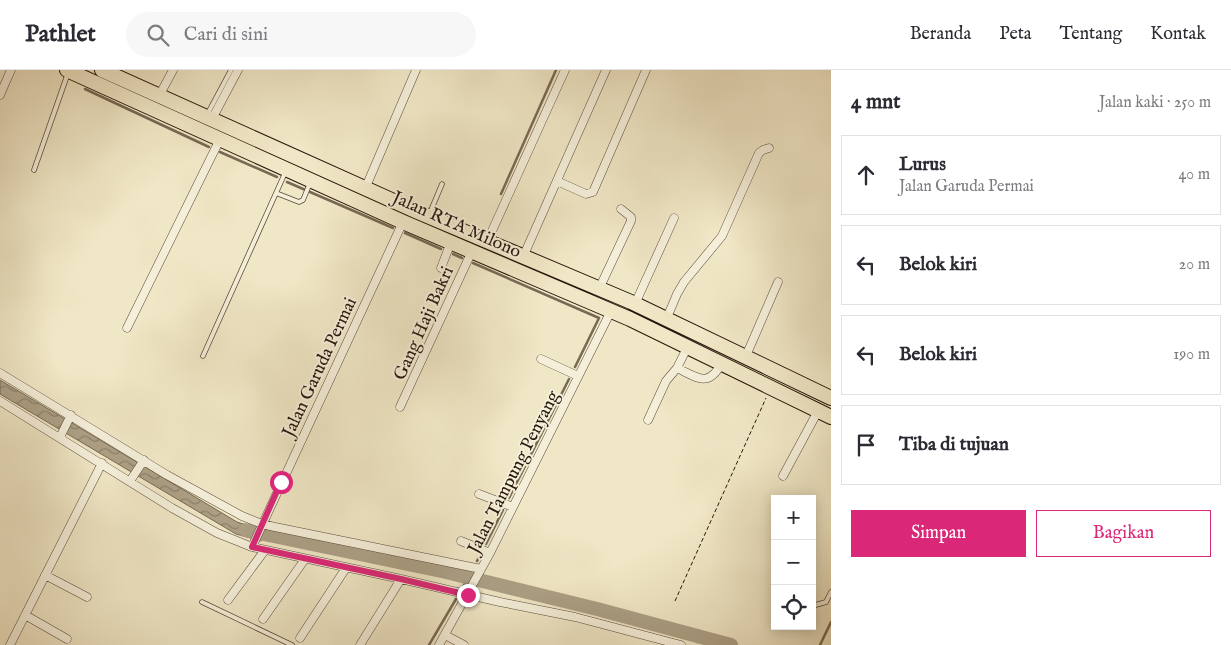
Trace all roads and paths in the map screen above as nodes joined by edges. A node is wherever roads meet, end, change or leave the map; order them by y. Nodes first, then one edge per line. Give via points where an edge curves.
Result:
1 (11, 70) edge
2 (68, 70) edge
3 (102, 70) edge
4 (173, 70) edge
5 (231, 70) edge
6 (238, 70) edge
7 (416, 70) edge
8 (565, 70) edge
9 (606, 70) edge
10 (646, 70) edge
11 (0, 95) edge
12 (159, 96) junction
13 (209, 118) junction
14 (226, 126) junction
15 (220, 139) junction
16 (769, 148) dead end
17 (287, 169) junction
18 (34, 170) dead end
19 (311, 180) junction
20 (556, 181) junction
21 (442, 184) dead end
22 (366, 189) junction
23 (276, 193) junction
24 (620, 209) dead end
25 (428, 217) junction
26 (674, 218) dead end
27 (403, 222) junction
28 (451, 242) junction
29 (487, 242) junction
30 (472, 251) junction
31 (523, 257) junction
32 (441, 268) dead end
33 (778, 282) dead end
34 (599, 289) junction
35 (634, 304) junction
36 (611, 310) junction
37 (666, 320) junction
38 (127, 328) dead end
39 (688, 346) junction
40 (722, 347) junction
41 (203, 356) dead end
42 (746, 356) junction
43 (541, 359) dead end
44 (719, 361) junction
45 (677, 368) junction
46 (0, 373) edge
47 (578, 376) junction
48 (771, 387) junction
49 (831, 398) edge
50 (0, 401) edge
51 (400, 407) dead end
52 (825, 413) edge
53 (69, 418) junction
54 (648, 420) dead end
55 (60, 437) junction
56 (142, 462) junction
57 (102, 463) junction
58 (783, 476) dead end
59 (131, 479) junction
60 (479, 494) dead end
61 (513, 507) junction
62 (260, 527) junction
63 (461, 541) dead end
64 (253, 543) junction
65 (265, 550) junction
66 (490, 553) junction
67 (305, 559) junction
68 (346, 568) junction
69 (480, 572) junction
70 (45, 575) junction
71 (401, 579) junction
72 (831, 592) edge
73 (468, 595) junction
74 (87, 597) dead end
75 (228, 600) dead end
76 (675, 601) dead end
77 (202, 602) dead end
78 (816, 605) edge
79 (25, 615) junction
80 (263, 619) dead end
81 (445, 635) junction
82 (300, 638) dead end
83 (67, 639) dead end
84 (665, 643) edge
85 (10, 645) edge
86 (291, 645) edge
87 (360, 645) edge
88 (439, 645) edge
89 (464, 645) edge
90 (681, 645) edge

1 - 11 street
2 - 15 highway, Jalan RTA Milono
2 - 18 lane
3 - 12 highway, Jalan RTA Milono
4 - 12 street
5 - 13 lane
6 - 13 street
7 - 22 street
8 - 29 street
9 - 20 street
10 - 20 street via 593,192 586,194
12 - 13 highway, Jalan RTA Milono
13 - 14 highway, Jalan RTA Milono
14 - 15 street
14 - 22 highway, Jalan RTA Milono
15 - 17 highway, Jalan RTA Milono
15 - 38 street
16 - 37 street via 759,153 722,236 684,282
17 - 19 highway, Jalan RTA Milono
17 - 23 lane
19 - 23 lane via 303,200 299,202
19 - 27 highway, Jalan RTA Milono
20 - 31 street
21 - 25 lane
22 - 25 highway, Jalan RTA Milono
23 - 41 lane
24 - 34 street via 629,214 631,221
25 - 29 highway, Jalan RTA Milono
26 - 35 street
27 - 28 highway, Jalan RTA Milono
27 - 62 street, Jalan Garuda Permai
28 - 30 highway, Jalan RTA Milono
28 - 32 street
29 - 31 highway, Jalan RTA Milono
30 - 36 highway, Jalan RTA Milono
30 - 51 street, Gang Haji Bakri
31 - 34 highway, Jalan RTA Milono
33 - 42 street
34 - 35 highway, Jalan RTA Milono
35 - 37 highway, Jalan RTA Milono
36 - 39 highway, Jalan RTA Milono
36 - 47 street, Jalan Tampung Penyang
37 - 40 highway, Jalan RTA Milono
39 - 44 highway, Jalan RTA Milono
39 - 45 street
40 - 42 highway, Jalan RTA Milono
40 - 44 highway
42 - 49 highway, Jalan RTA Milono
43 - 47 street
44 - 45 street via 715,374 706,380
44 - 48 highway, Jalan RTA Milono
45 - 54 street via 666,381
46 - 53 street
47 - 61 street, Jalan Tampung Penyang
48 - 52 highway, Jalan RTA Milono
48 - 76 path
50 - 55 street
52 - 58 street
53 - 55 street
53 - 56 street
55 - 57 street
56 - 59 street
56 - 62 street
57 - 59 street
57 - 70 street
59 - 64 street via 172,508 217,533
60 - 61 street
61 - 66 street, Jalan Tampung Penyang
62 - 64 street, Jalan Garuda Permai
62 - 69 street
63 - 66 street
64 - 65 street
65 - 67 street
65 - 75 street
66 - 69 street, Jalan Tampung Penyang
67 - 68 street
67 - 80 street
68 - 71 street
68 - 82 street
69 - 73 street, Jalan Tampung Penyang
70 - 74 street
70 - 79 street
71 - 73 street
71 - 87 street
72 - 78 lane via 826,602
73 - 81 street, Jalan Tampung Penyang
73 - 84 street via 574,617
77 - 86 lane
79 - 83 street
79 - 85 street
81 - 88 street, Jalan Tampung Penyang
81 - 89 street
84 - 90 street

